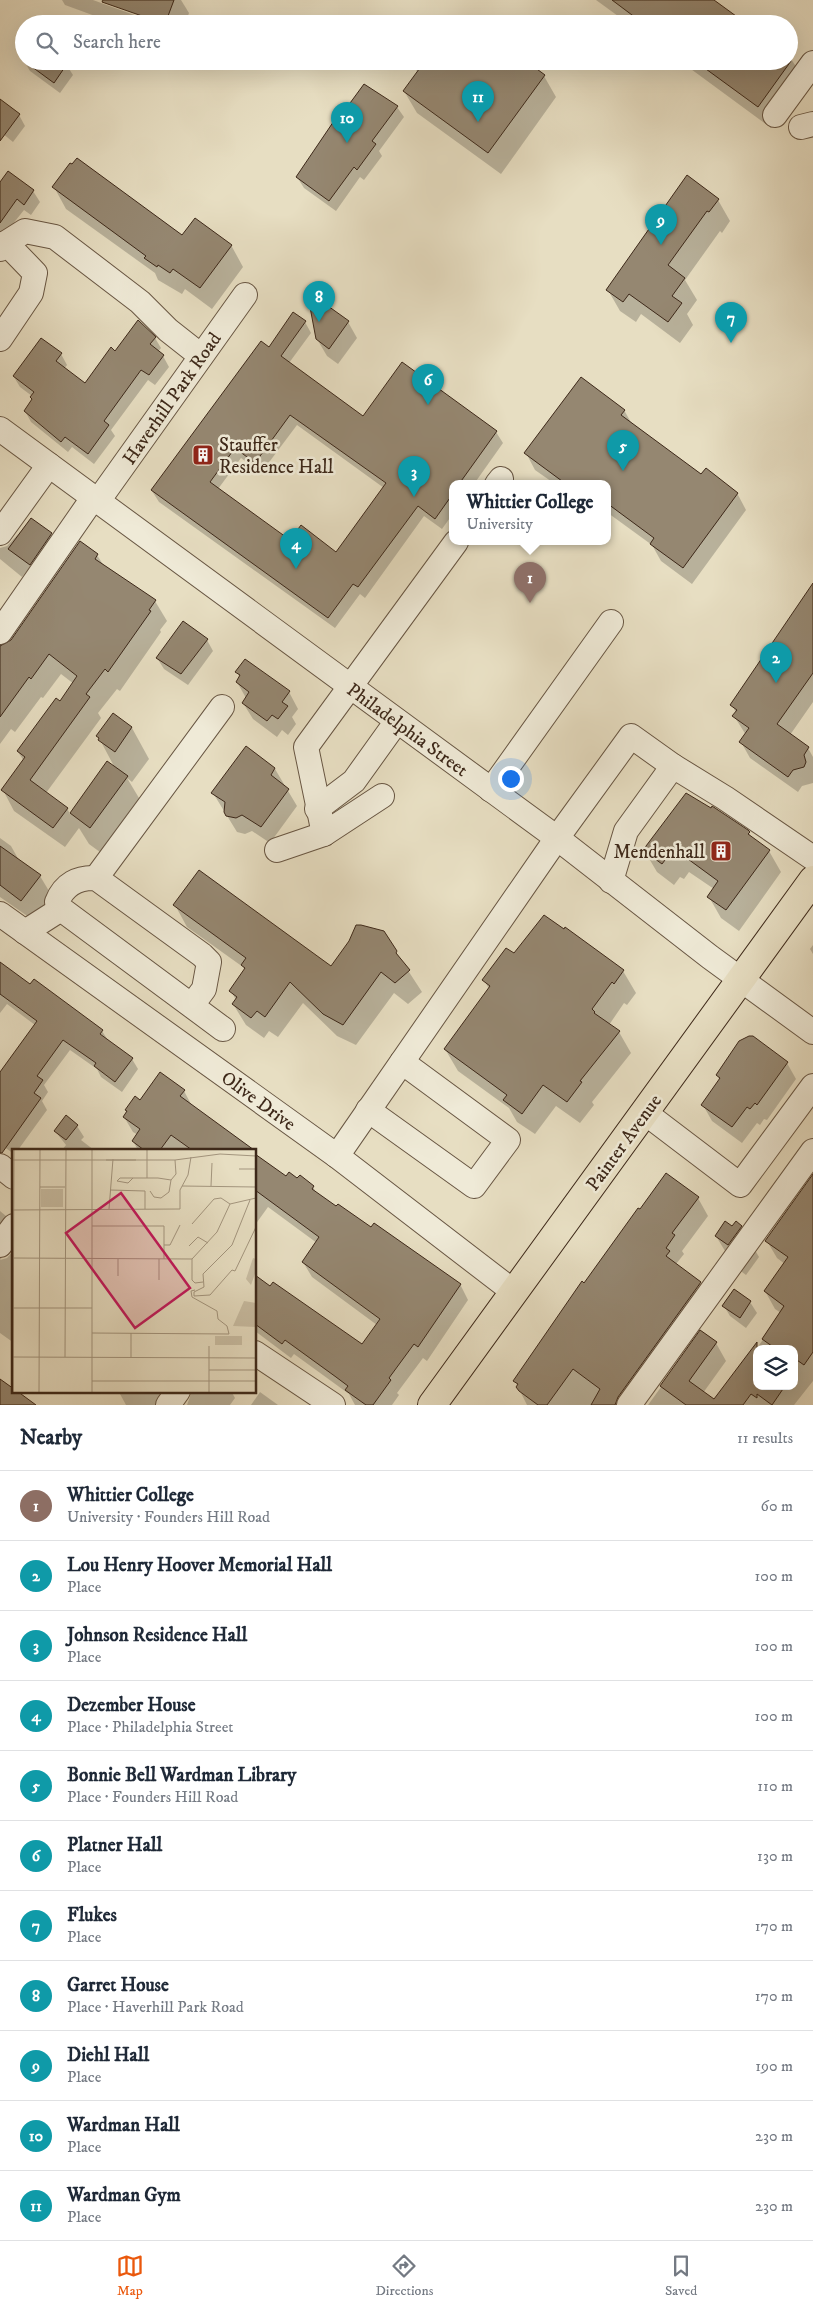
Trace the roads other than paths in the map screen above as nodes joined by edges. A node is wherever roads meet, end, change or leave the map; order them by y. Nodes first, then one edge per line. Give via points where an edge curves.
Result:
1 (813, 63) edge
2 (775, 115) dead end
3 (3, 246) edge
4 (244, 295) dead end
5 (0, 339) edge
6 (201, 356) junction
7 (0, 429) edge
8 (49, 465) junction
9 (96, 499) junction
10 (0, 533) edge
11 (454, 545) edge
12 (611, 622) dead end
13 (0, 632) edge
14 (350, 686) junction
15 (222, 707) dead end
16 (397, 721) junction
17 (673, 766) junction
18 (491, 790) junction
19 (382, 796) dead end
20 (318, 809) junction
21 (324, 834) junction
22 (557, 838) junction
23 (277, 850) dead end
24 (813, 858) edge
25 (96, 878) junction
26 (813, 880) edge
27 (611, 881) junction
28 (61, 909) junction
29 (0, 914) edge
30 (25, 932) junction
31 (741, 979) junction
32 (192, 1005) junction
33 (223, 1029) dead end
34 (813, 1032) edge
35 (402, 1062) junction
36 (813, 1086) edge
37 (368, 1110) junction
38 (644, 1112) junction
39 (813, 1151) edge
40 (337, 1156) junction
41 (0, 1166) edge
42 (12, 1175) edge
43 (12, 1229) edge
44 (0, 1245) edge
45 (514, 1292) junction
46 (256, 1354) edge
47 (177, 1392) edge
48 (637, 1402) edge
49 (168, 1405) edge
50 (333, 1405) edge
51 (432, 1405) edge

1 - 2 street
3 - 5 street via 36,273 32,293
3 - 6 street via 25,231 55,237 140,302
4 - 6 street, Haverhill Park Road
6 - 9 street, Haverhill Park Road
7 - 8 street, Philadelphia Street
8 - 9 street, Philadelphia Street
8 - 10 street
9 - 13 street, Haverhill Park Road
9 - 14 street, Philadelphia Street
11 - 14 street
12 - 18 street
14 - 16 street, Philadelphia Street
14 - 20 street via 306,747
15 - 25 street
16 - 18 street, Philadelphia Street
16 - 20 street via 354,780
17 - 22 street via 632,736
17 - 24 street
17 - 27 street via 626,831
18 - 22 street, Philadelphia Street
19 - 21 street
20 - 21 street
21 - 23 street
22 - 27 street, Philadelphia Street
22 - 35 street
25 - 28 street via 83,877 65,887 57,902
25 - 32 street via 209,962 204,989
26 - 31 main road, Painter Avenue
27 - 31 street, Philadelphia Street
28 - 30 street
28 - 32 street
29 - 30 street, Olive Drive
30 - 40 street, Olive Drive
31 - 34 street, Philadelphia Street
31 - 38 main road, Painter Avenue
32 - 33 street
35 - 37 street
35 - 37 street via 508,1140 474,1186
36 - 38 street via 740,1185
37 - 40 street
38 - 45 main road, Painter Avenue
39 - 48 street
40 - 45 street, Olive Drive
41 - 42 street
43 - 44 street
45 - 51 main road, Painter Avenue
46 - 50 street
47 - 49 street

